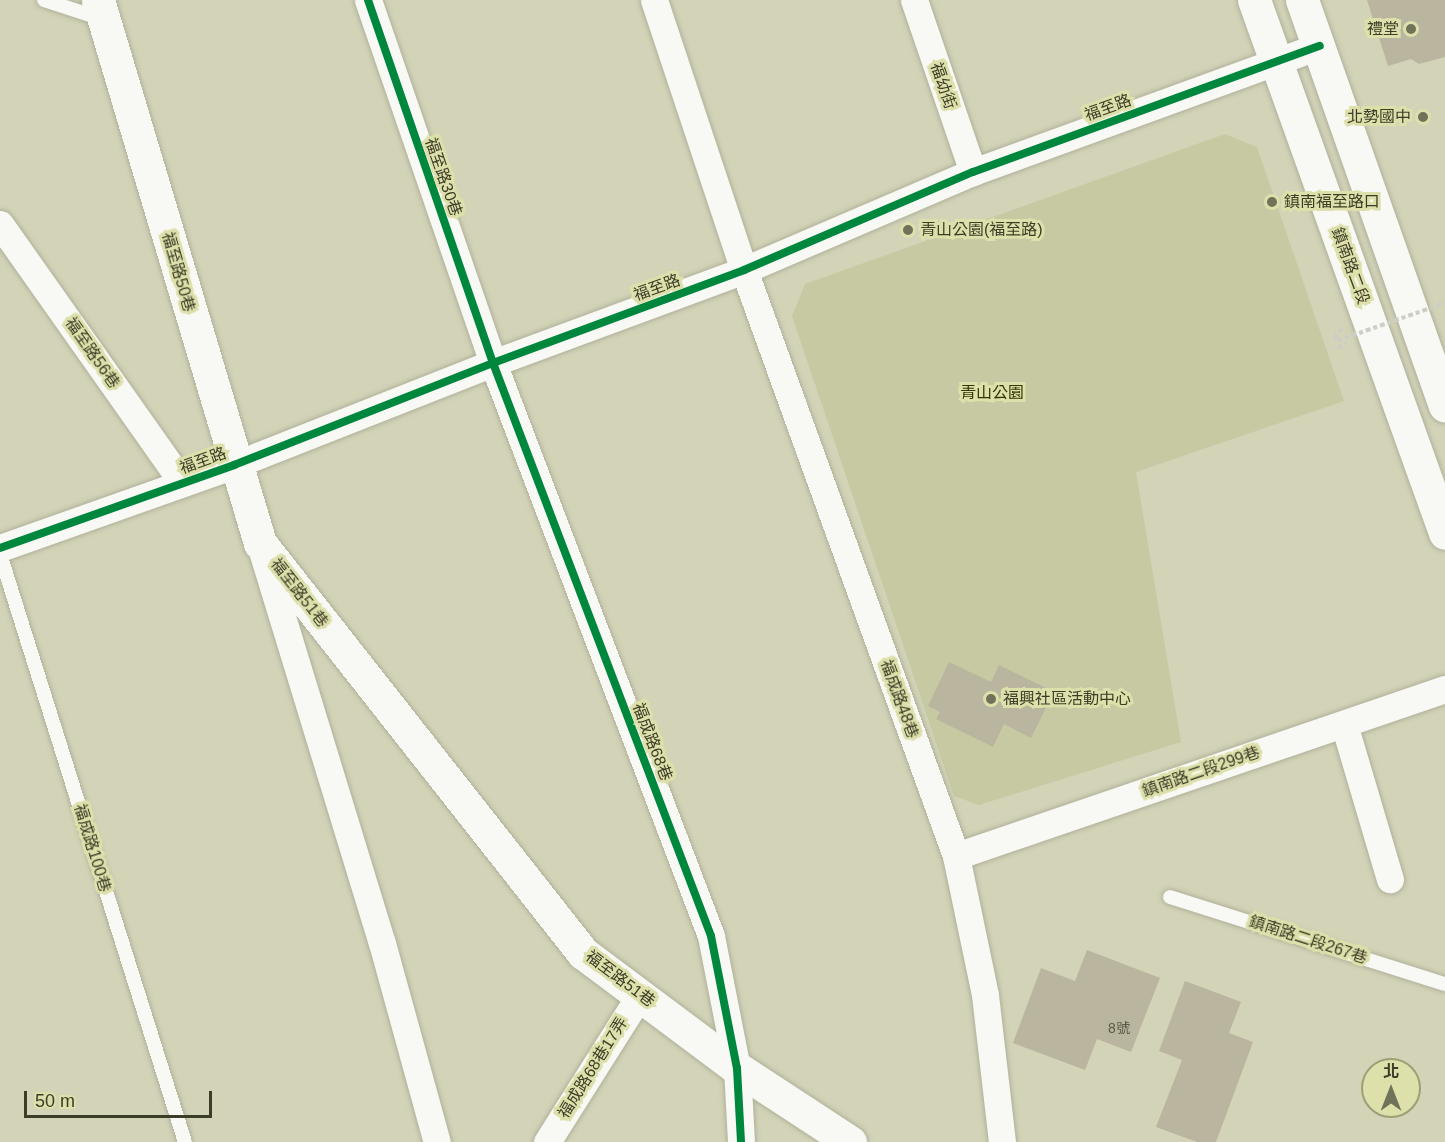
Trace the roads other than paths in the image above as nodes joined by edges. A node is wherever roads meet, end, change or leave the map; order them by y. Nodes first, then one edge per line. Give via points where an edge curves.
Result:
1 (44, 0) edge
2 (368, 0) edge
3 (654, 0) edge
4 (914, 0) edge
5 (1254, 0) edge
6 (1302, 0) edge
7 (101, 10) edge
8 (1320, 46) junction
9 (1276, 61) junction
10 (973, 172) junction
11 (0, 224) edge
12 (744, 270) junction
13 (493, 363) junction
14 (1445, 406) edge
15 (234, 465) junction
16 (183, 483) junction
17 (1445, 533) edge
18 (260, 543) junction
19 (0, 548) edge
20 (0, 554) edge
21 (1445, 689) edge
22 (1344, 724) junction
23 (956, 856) junction
24 (1390, 879) dead end
25 (1170, 897) dead end
26 (1445, 984) edge
27 (640, 995) junction
28 (737, 1068) junction
29 (185, 1142) edge
30 (437, 1142) edge
31 (547, 1142) edge
32 (741, 1142) edge
33 (850, 1142) edge
34 (1002, 1142) edge

1 - 7 lane
2 - 13 street, 福至路30巷
3 - 12 street
4 - 10 street, 福幼街
5 - 9 street, 鎮南路二段
6 - 8 street
7 - 15 street, 福至路50巷
8 - 9 street, 福至路
8 - 14 street
9 - 10 street, 福至路
9 - 17 street, 鎮南路二段
10 - 12 street, 福至路
11 - 16 street, 福至路56巷
12 - 13 street, 福至路
12 - 23 street, 福成路48巷
13 - 15 street, 福至路
13 - 28 street, 福成路68巷 via 711,936
15 - 16 street, 福至路
15 - 18 street, 福至路50巷
16 - 19 street, 福至路
18 - 27 street, 福至路51巷 via 583,953
18 - 30 street, 福至路51巷 via 382,944
20 - 29 lane, 福成路100巷
21 - 22 street, 鎮南路二段299巷
22 - 23 street, 鎮南路二段299巷
22 - 24 street
23 - 34 street, 福成路48巷 via 985,996
25 - 26 lane, 鎮南路二段267巷
27 - 28 street, 福至路51巷
27 - 31 street, 福成路68巷17弄
28 - 32 street, 福成路68巷
28 - 33 street, 福至路51巷

